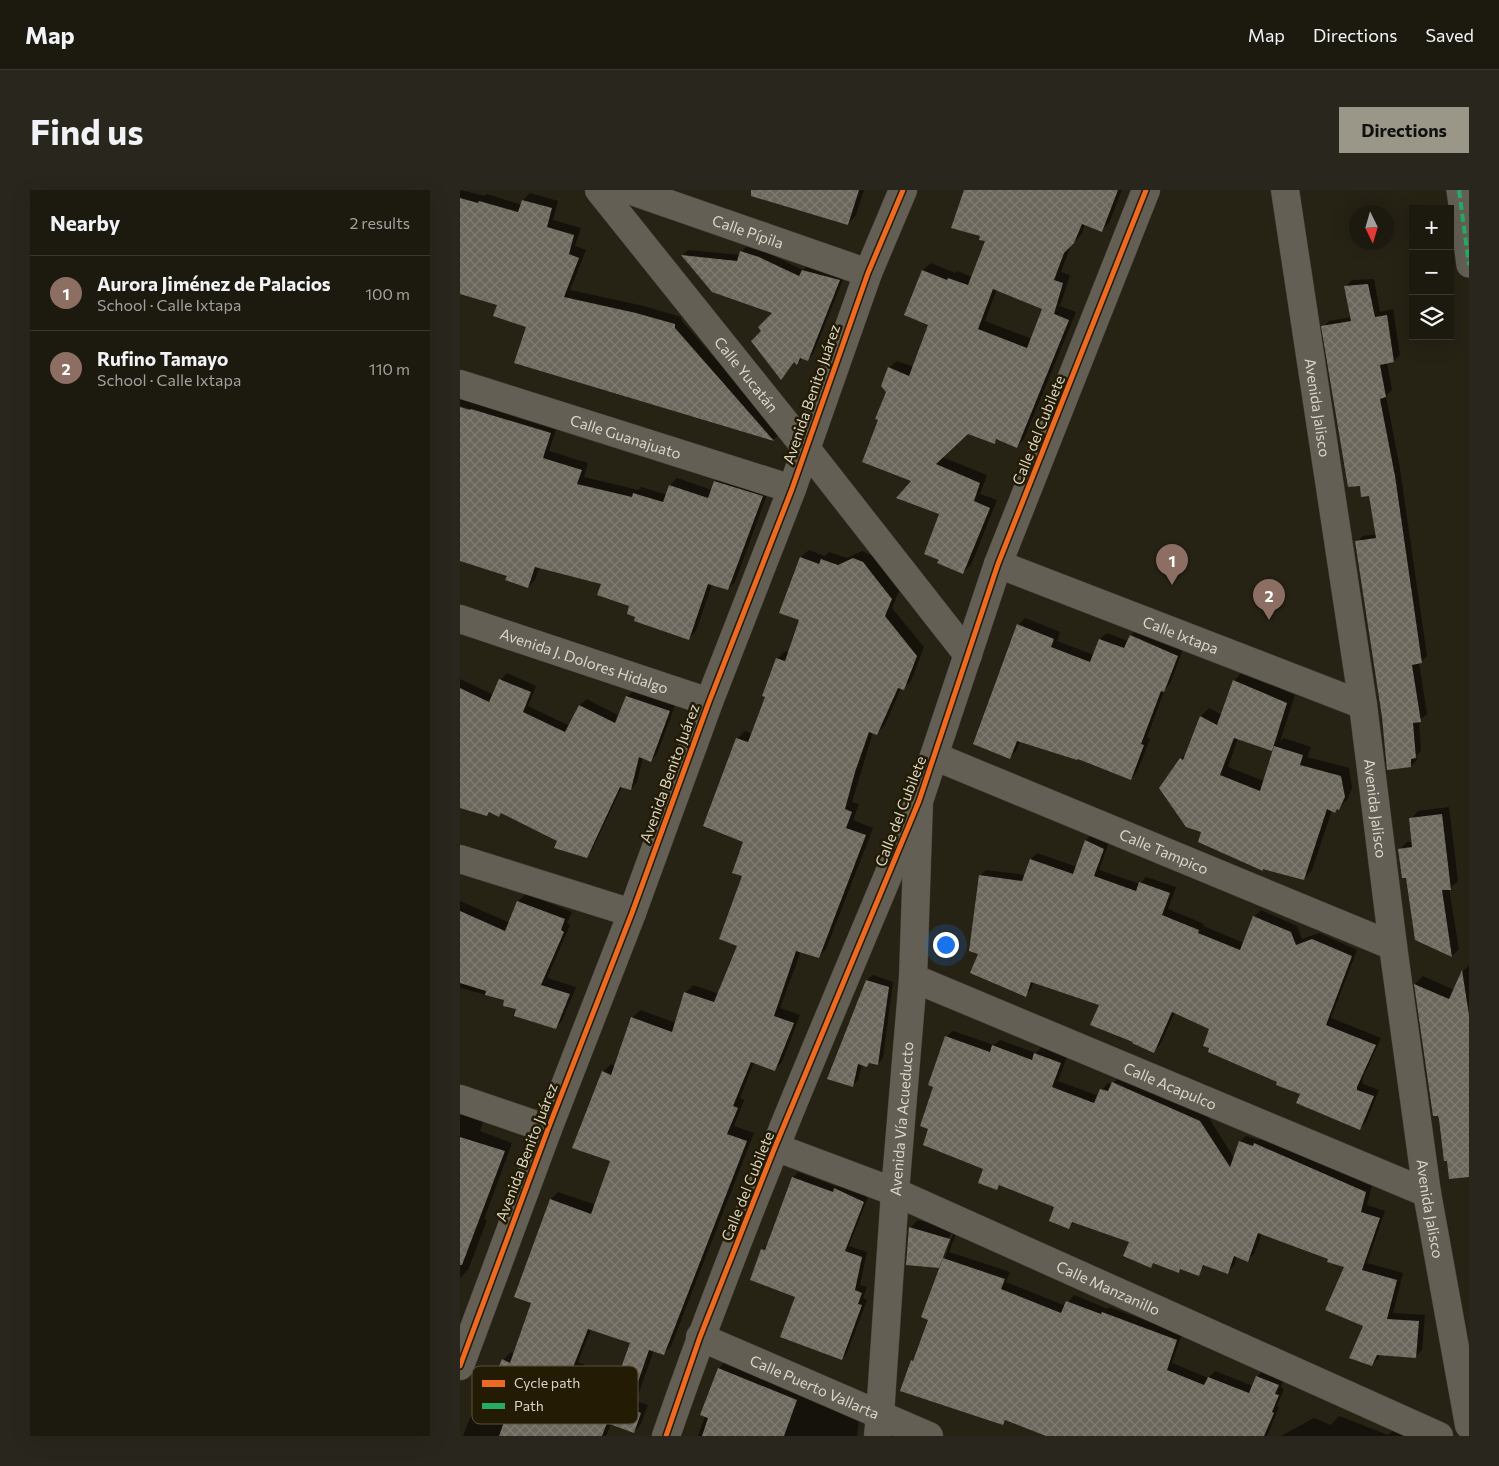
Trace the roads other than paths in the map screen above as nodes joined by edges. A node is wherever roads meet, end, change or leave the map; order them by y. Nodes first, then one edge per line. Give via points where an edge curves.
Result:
1 (599, 190) edge
2 (629, 190) edge
3 (903, 190) edge
4 (1146, 190) edge
5 (1285, 190) edge
6 (1459, 190) edge
7 (1469, 265) edge
8 (868, 272) junction
9 (460, 384) edge
10 (806, 447) junction
11 (792, 489) junction
12 (998, 564) junction
13 (460, 619) edge
14 (968, 655) junction
15 (709, 702) junction
16 (1363, 705) junction
17 (934, 756) junction
18 (919, 801) junction
19 (460, 859) edge
20 (632, 913) junction
21 (1392, 946) junction
22 (913, 978) junction
23 (460, 1099) edge
24 (548, 1129) junction
25 (776, 1147) junction
26 (895, 1192) junction
27 (1427, 1194) junction
28 (466, 1327) edge
29 (700, 1337) junction
30 (460, 1366) edge
31 (1469, 1425) edge
32 (879, 1426) edge
33 (666, 1436) edge
34 (929, 1436) edge
35 (1439, 1436) edge

1 - 10 street, Calle Yucatán
2 - 8 street, Calle Pípila
3 - 8 street, Avenida Benito Juárez
4 - 12 street, Calle del Cubilete
5 - 16 street, Avenida Jalisco
6 - 7 street
8 - 10 street, Avenida Benito Juárez
9 - 11 street, Calle Guanajuato
10 - 11 street, Avenida Benito Juárez
10 - 14 street, Calle Yucatán
11 - 15 street, Avenida Benito Juárez
12 - 14 street, Calle del Cubilete
12 - 16 street, Calle Ixtapa
13 - 15 street, Avenida J. Dolores Hidalgo
14 - 17 street, Calle del Cubilete
15 - 20 street, Avenida Benito Juárez
16 - 21 street, Avenida Jalisco
17 - 18 street, Calle del Cubilete
17 - 21 street, Calle Tampico
18 - 22 street, Avenida Vía Acueducto
18 - 25 street, Calle del Cubilete
19 - 20 street
20 - 24 street, Avenida Benito Juárez
21 - 27 street, Avenida Jalisco
22 - 26 street, Avenida Vía Acueducto
22 - 27 street, Calle Acapulco
23 - 24 street
24 - 28 street, Avenida Benito Juárez
25 - 26 street, Calle Manzanillo
25 - 29 street, Calle del Cubilete
26 - 32 street, Avenida Vía Acueducto
26 - 35 street, Calle Manzanillo
27 - 31 street, Avenida Jalisco
28 - 30 street, Avenida Benito Juárez
29 - 32 street, Calle Puerto Vallarta
29 - 33 street, Calle del Cubilete
32 - 34 street, Calle Puerto Vallarta

